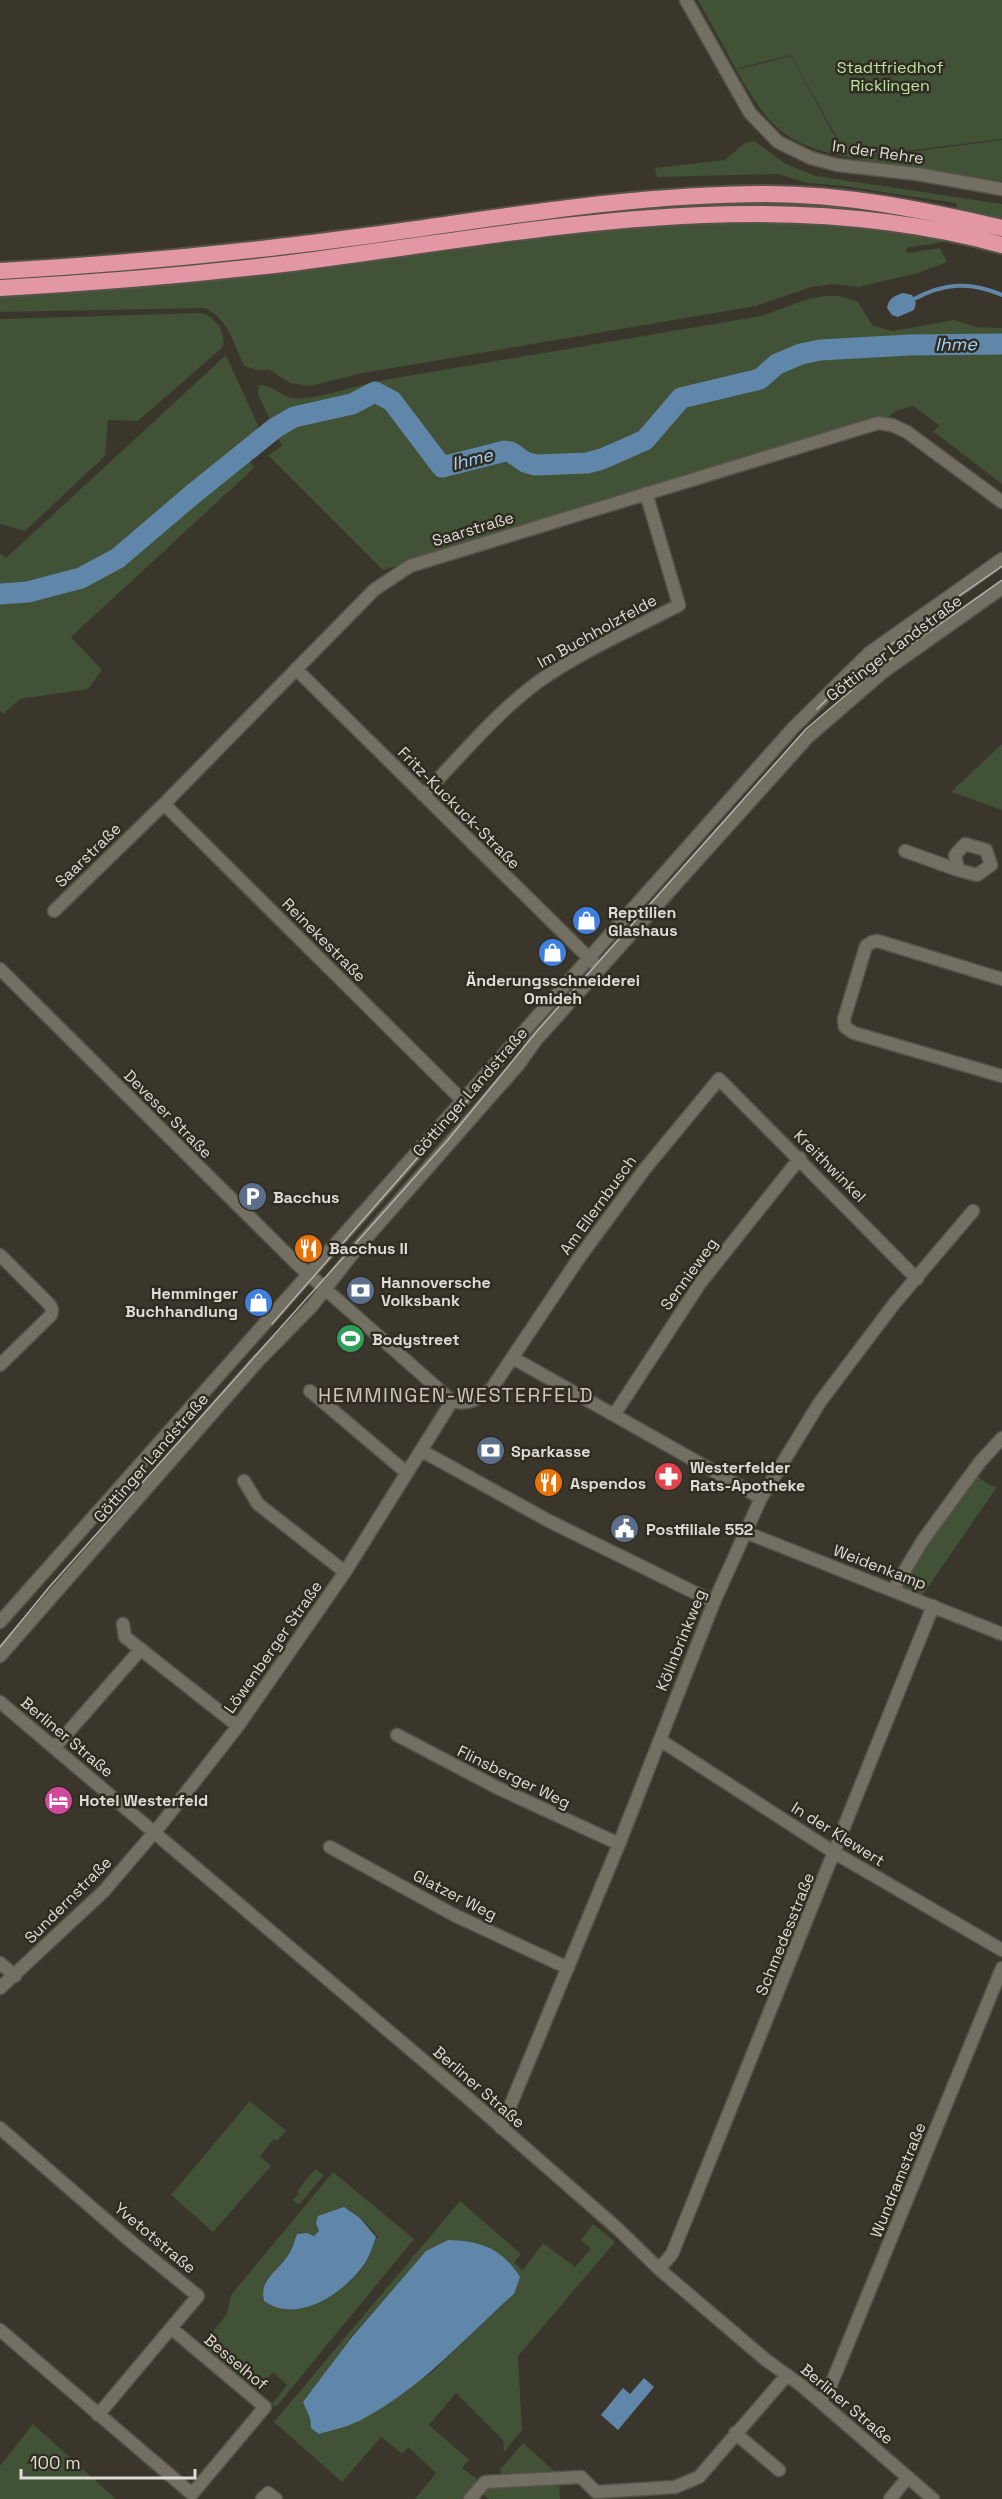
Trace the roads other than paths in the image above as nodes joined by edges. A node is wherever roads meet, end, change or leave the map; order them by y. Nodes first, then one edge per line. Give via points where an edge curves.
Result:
1 (687, 0) edge
2 (1002, 189) edge
3 (1002, 228) edge
4 (1002, 245) edge
5 (0, 271) edge
6 (0, 288) edge
7 (646, 493) junction
8 (1002, 502) edge
9 (1002, 559) edge
10 (1002, 588) edge
11 (296, 669) junction
12 (423, 795) junction
13 (164, 804) junction
14 (904, 851) dead end
15 (996, 867) edge
16 (958, 870) junction
17 (54, 912) dead end
18 (589, 958) junction
19 (0, 969) edge
20 (601, 969) junction
21 (1002, 979) edge
22 (1002, 1076) edge
23 (719, 1079) joint
24 (462, 1100) junction
25 (800, 1158) junction
26 (973, 1211) dead end
27 (0, 1255) edge
28 (310, 1277) junction
29 (917, 1279) junction
30 (324, 1289) junction
31 (513, 1358) junction
32 (0, 1365) edge
33 (309, 1391) dead end
34 (452, 1401) junction
35 (614, 1415) junction
36 (1002, 1438) edge
37 (422, 1451) junction
38 (407, 1473) junction
39 (244, 1481) dead end
40 (760, 1498) junction
41 (745, 1532) junction
42 (345, 1572) junction
43 (893, 1590) junction
44 (714, 1602) junction
45 (933, 1606) junction
46 (0, 1622) edge
47 (123, 1624) dead end
48 (1002, 1634) edge
49 (141, 1649) junction
50 (0, 1656) edge
51 (0, 1702) edge
52 (238, 1726) junction
53 (397, 1735) dead end
54 (660, 1740) junction
55 (55, 1747) junction
56 (155, 1832) junction
57 (619, 1844) junction
58 (330, 1847) dead end
59 (835, 1853) junction
60 (1002, 1950) edge
61 (0, 1963) edge
62 (568, 1968) junction
63 (1002, 1968) edge
64 (15, 1976) junction
65 (0, 1988) edge
66 (0, 2128) edge
67 (501, 2128) junction
68 (659, 2269) junction
69 (171, 2328) junction
70 (0, 2330) edge
71 (787, 2375) junction
72 (820, 2401) junction
73 (98, 2415) junction
74 (735, 2433) junction
75 (779, 2470) dead end
76 (908, 2477) junction
77 (683, 2486) junction
78 (596, 2495) edge
79 (262, 2499) edge
80 (276, 2499) edge
81 (470, 2499) edge
82 (684, 2499) edge
83 (890, 2499) edge
84 (933, 2499) edge

1 - 2 street, In der Rehre via 750,113 778,142 837,165
3 - 5 highway via 869,201 721,195 560,208 280,248
4 - 6 highway via 869,218 794,213 712,214 579,224 282,264
7 - 8 street, Saarstraße via 878,423 907,432
7 - 11 street, Saarstraße via 410,566 374,590
7 - 12 street, Im Buchholzfelde via 680,605 537,683
9 - 18 street, Göttinger Landstraße via 850,669 768,755
10 - 20 street, Göttinger Landstraße via 875,678 808,737
11 - 12 street, Fritz-Kuckuck-Straße
11 - 13 street, Saarstraße
12 - 18 street, Fritz-Kuckuck-Straße
13 - 17 street, Saarstraße
13 - 24 street, Reinekestraße
14 - 16 street
15 - 16 street via 977,875
15 - 16 street via 986,850 965,844 955,855
18 - 20 street, Fritz-Kuckuck-Straße
18 - 24 street, Göttinger Landstraße
19 - 28 street, Deveser Straße
20 - 30 street, Göttinger Landstraße
21 - 22 street via 872,942 866,946 844,1019 845,1027 854,1033
23 - 25 street, Kreithwinkel
23 - 31 street, Am Ellernbusch via 644,1170 579,1258
24 - 28 street, Göttinger Landstraße
25 - 29 street, Kreithwinkel
25 - 35 street, Sennieweg via 702,1281
26 - 29 street, Köllnbrinkweg
27 - 32 street via 52,1310
28 - 30 street, Deveser Straße
28 - 46 street, Göttinger Landstraße
29 - 40 street, Köllnbrinkweg via 820,1402
30 - 34 street, Deveser Straße
30 - 50 street, Göttinger Landstraße
31 - 34 street, Am Ellernbusch via 492,1388 477,1400
31 - 35 street
33 - 38 street
34 - 37 street, Löwenberger Straße
35 - 40 street
36 - 43 street via 923,1540
37 - 38 street, Löwenberger Straße
37 - 44 street via 549,1521
38 - 42 street, Löwenberger Straße
39 - 42 street via 258,1504
40 - 41 street, Köllnbrinkweg
41 - 43 street, Weidenkamp
41 - 44 street, Köllnbrinkweg
42 - 52 street, Löwenberger Straße
43 - 45 street, Weidenkamp
44 - 54 street, Köllnbrinkweg
45 - 48 street, Weidenkamp
45 - 59 street, Schmedesstraße
47 - 49 street via 125,1637
49 - 52 street
49 - 55 street
51 - 55 street, Berliner Straße
52 - 56 street, Löwenberger Straße
53 - 57 street, Flinsberger Weg
54 - 57 street, Köllnbrinkweg
54 - 59 street, In der Klewert
55 - 56 street, Berliner Straße
56 - 64 street, Sundernstraße via 104,1891
56 - 67 street, Berliner Straße
57 - 62 street, Köllnbrinkweg
58 - 62 street, Glatzer Weg via 454,1915
59 - 60 street, In der Klewert
59 - 68 street, Schmedesstraße via 672,2254
61 - 64 street
62 - 67 street, Köllnbrinkweg
63 - 72 street, Wundramstraße via 830,2387
64 - 65 street, Sundernstraße
66 - 69 street, Yvetotstraße via 198,2296
67 - 68 street, Berliner Straße
68 - 71 street, Berliner Straße
69 - 73 street, Yvetotstraße
69 - 73 street, Besselhof via 265,2407 192,2494
70 - 73 street
71 - 72 street, Berliner Straße
71 - 74 street
72 - 76 street, Berliner Straße
74 - 75 street
74 - 77 street via 699,2477
76 - 83 street
76 - 84 street, Berliner Straße
77 - 78 street
77 - 82 street
78 - 81 street via 581,2477 485,2482
79 - 80 street via 268,2493

